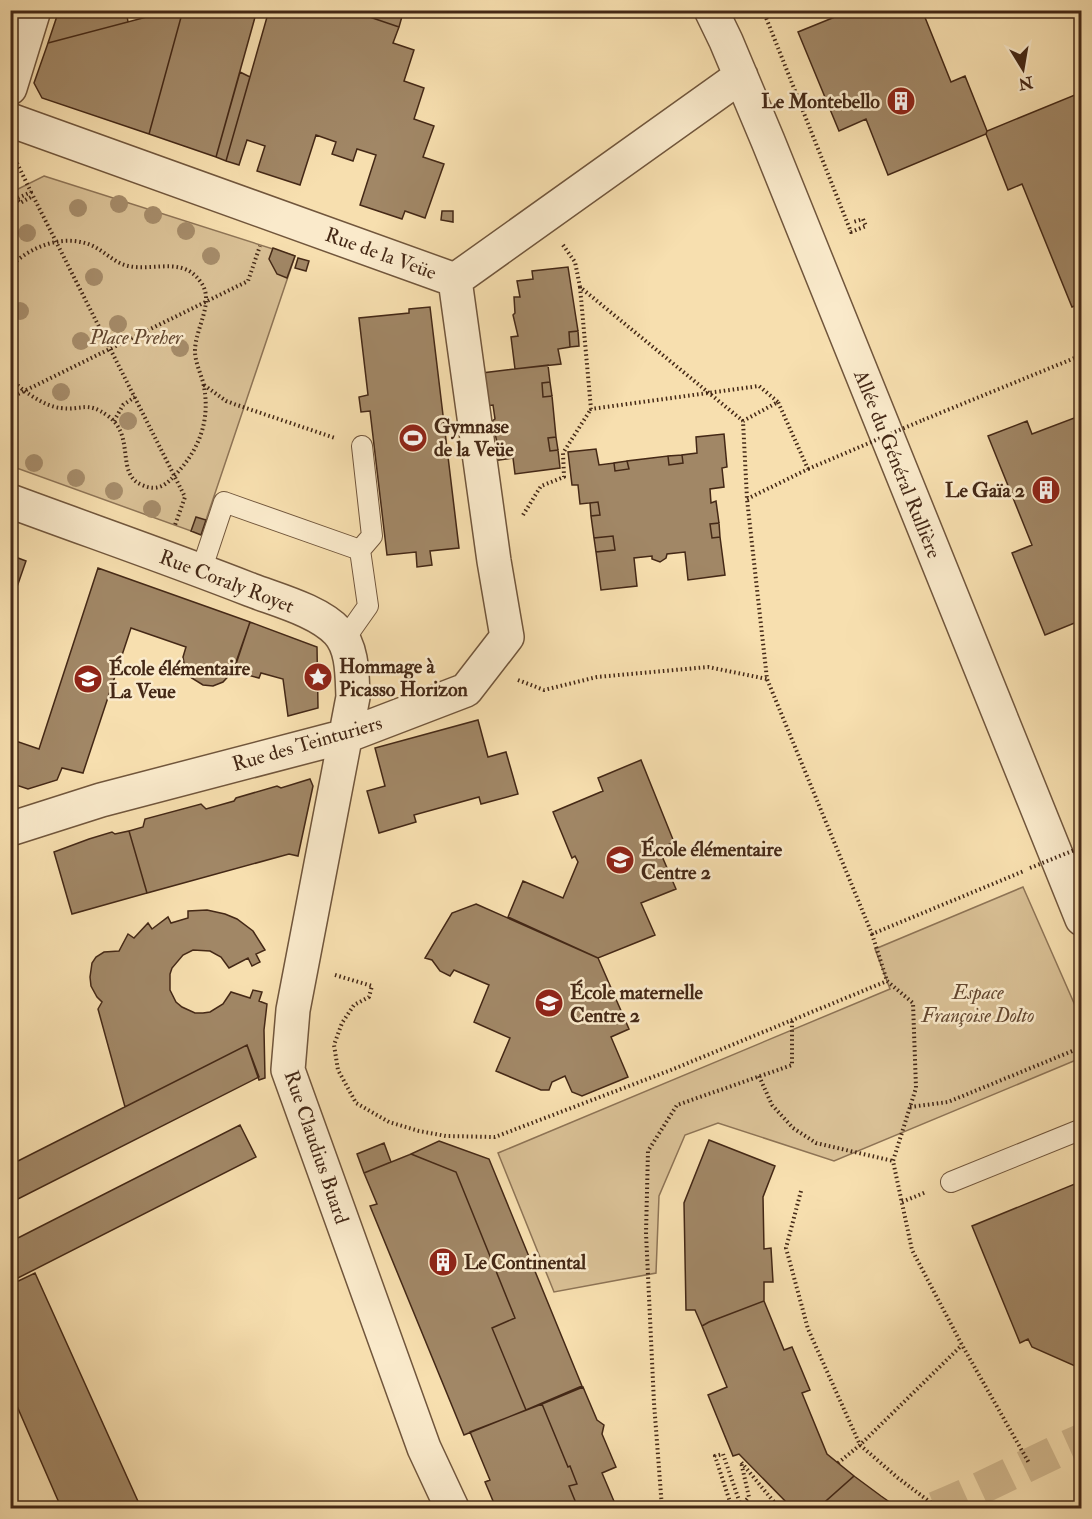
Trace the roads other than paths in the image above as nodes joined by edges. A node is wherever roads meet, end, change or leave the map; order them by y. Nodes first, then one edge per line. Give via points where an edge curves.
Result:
1 (34, 10) edge
2 (711, 10) edge
3 (741, 76) junction
4 (10, 88) edge
5 (10, 120) edge
6 (455, 280) junction
7 (362, 446) road end
8 (10, 501) edge
9 (360, 550) junction
10 (205, 557) junction
11 (344, 640) junction
12 (346, 736) junction
13 (10, 829) edge
14 (1082, 919) edge
15 (1082, 1129) edge
16 (951, 1182) dead end
17 (452, 1509) edge

1 - 4 street
2 - 3 street, Allée du Général Rullière
3 - 6 street, Rue de la Veüe
3 - 14 street, Allée du Général Rullière
5 - 6 street, Rue de la Veüe
6 - 12 street, Rue des Teinturiers via 507,637 466,690
7 - 9 lane via 372,536
8 - 10 street, Rue Coraly Royet
9 - 10 lane via 224,502
9 - 11 lane via 368,606
10 - 11 street, Rue Coraly Royet via 327,622
11 - 12 street via 353,697
12 - 13 street, Rue des Teinturiers via 101,800
12 - 17 street, Rue Claudius Buard via 293,1010 288,1070 424,1448
15 - 16 lane

